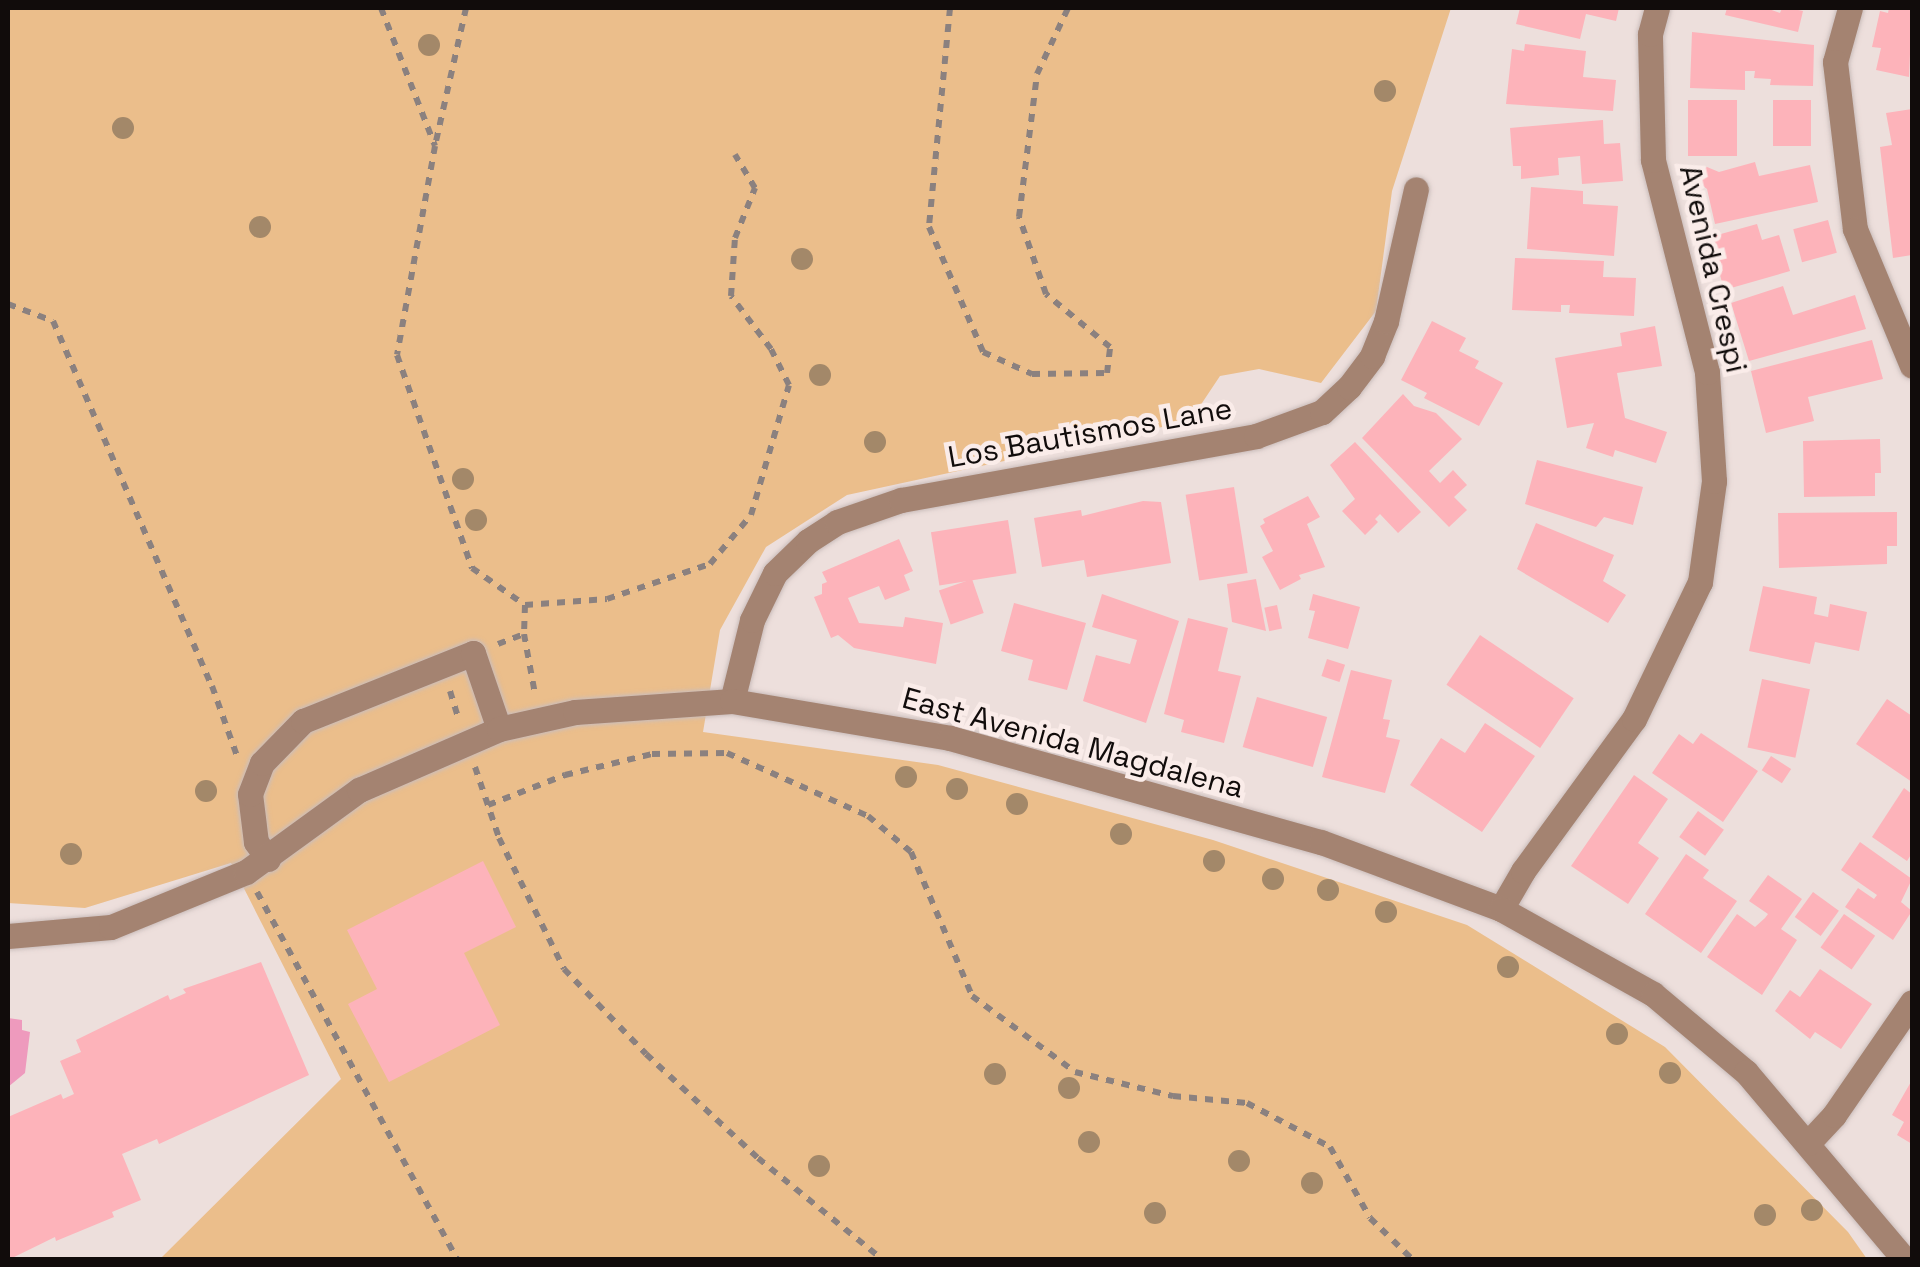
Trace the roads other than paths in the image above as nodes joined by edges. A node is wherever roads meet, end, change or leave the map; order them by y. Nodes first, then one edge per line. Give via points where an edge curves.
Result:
1 (1657, 8) edge
2 (1850, 8) edge
3 (1416, 188) dead end
4 (1912, 366) edge
5 (732, 701) junction
6 (499, 729) junction
7 (268, 859) junction
8 (1501, 908) junction
9 (8, 936) edge
10 (1912, 1002) edge
11 (1808, 1143) junction
12 (1905, 1260) edge

1 - 8 street, Avenida Crespi via 1650,34 1653,160 1707,372 1714,480 1700,582 1634,718
2 - 4 street via 1835,62 1855,228
3 - 5 street, Los Bautismos Lane via 1372,356 1322,412 1256,436 901,500 837,522 775,573 752,620
5 - 6 street, East Avenida Magdalena via 575,712
5 - 8 street, East Avenida Magdalena via 950,738 1321,842
6 - 7 street, East Avenida Magdalena via 358,790
6 - 7 street via 473,653 303,721 262,763 250,794 256,842
7 - 9 street, East Avenida Magdalena via 111,927
8 - 11 street, East Avenida Magdalena via 1653,994 1746,1072
10 - 11 street
11 - 12 street, East Avenida Magdalena

